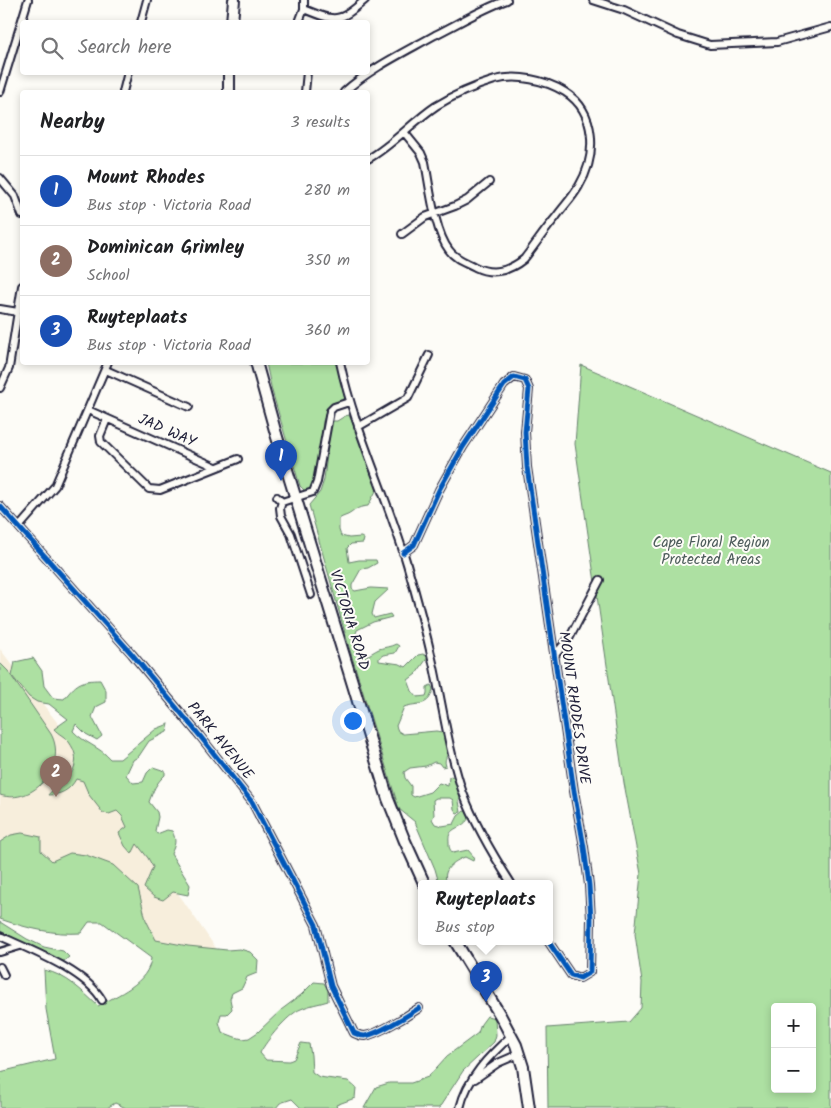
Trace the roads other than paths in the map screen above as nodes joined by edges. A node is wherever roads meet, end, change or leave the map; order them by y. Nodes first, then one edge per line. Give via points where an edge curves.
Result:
1 (28, 0) edge
2 (147, 0) edge
3 (234, 0) edge
4 (304, 0) edge
5 (365, 0) edge
6 (507, 0) edge
7 (593, 0) edge
8 (304, 9) junction
9 (22, 20) edge
10 (142, 20) edge
11 (232, 20) edge
12 (300, 20) edge
13 (20, 26) edge
14 (831, 28) edge
15 (370, 72) edge
16 (127, 75) edge
17 (229, 75) edge
18 (307, 75) edge
19 (366, 75) edge
20 (124, 90) edge
21 (229, 90) edge
22 (305, 90) edge
23 (346, 90) edge
24 (0, 92) edge
25 (404, 132) junction
26 (370, 159) edge
27 (0, 178) edge
28 (489, 182) dead end
29 (20, 210) edge
30 (435, 212) junction
31 (402, 234) dead end
32 (20, 299) edge
33 (0, 309) edge
34 (18, 312) junction
35 (428, 355) dead end
36 (107, 365) edge
37 (257, 365) edge
38 (341, 365) edge
39 (106, 370) junction
40 (0, 388) edge
41 (349, 402) junction
42 (189, 407) dead end
43 (88, 410) junction
44 (107, 419) junction
45 (358, 427) junction
46 (238, 459) dead end
47 (216, 467) junction
48 (277, 496) dead end
49 (296, 497) junction
50 (282, 502) junction
51 (0, 506) edge
52 (19, 527) junction
53 (403, 553) junction
54 (600, 580) dead end
55 (311, 595) dead end
56 (555, 655) junction
57 (423, 880) edge
58 (509, 880) edge
59 (0, 936) edge
60 (457, 945) edge
61 (551, 945) edge
62 (20, 946) junction
63 (0, 952) edge
64 (0, 966) edge
65 (4, 975) dead end
66 (102, 1000) dead end
67 (419, 1008) dead end
68 (511, 1036) junction
69 (520, 1054) junction
70 (470, 1082) junction
71 (460, 1108) edge
72 (529, 1108) edge

1 - 9 street
2 - 10 street
3 - 11 main road
4 - 8 street
5 - 8 street via 346,15 333,19
6 - 15 street via 388,60
7 - 14 street via 710,45 777,42
8 - 12 street
13 - 24 street
16 - 20 street
17 - 21 main road
18 - 22 street
19 - 23 street
25 - 26 street
25 - 30 street via 425,162
25 - 30 street via 451,97 497,80 521,78 556,86 572,96 587,117 591,138 589,161 579,186 524,259 512,268 484,272 457,258 449,250
27 - 29 street via 15,196
28 - 30 street via 467,200
30 - 31 street
32 - 34 street
33 - 34 street
34 - 40 street via 10,368
35 - 45 street via 408,398
36 - 39 street
37 - 49 main road, VICTORIA ROAD
38 - 41 street
39 - 42 street
39 - 43 street
41 - 45 street
41 - 49 street via 330,411 316,487 310,493
43 - 44 street, JAD WAY
43 - 52 street via 53,489
44 - 47 street, JAD WAY
44 - 47 street via 101,442 149,489 160,490
45 - 53 street
46 - 47 street
48 - 50 street
49 - 50 street
49 - 57 main road, VICTORIA ROAD via 388,799
50 - 55 street via 281,516 292,534
51 - 52 street, PARK AVENUE
52 - 67 street, PARK AVENUE via 132,654 252,802 316,925 331,986 354,1033 363,1036 376,1033
53 - 56 street, MOUNT RHODES DRIVE via 414,545 463,447 504,385 519,377 525,380 529,385 525,432 527,467
53 - 58 street via 429,646 457,774 483,836
54 - 56 street via 570,638
56 - 61 street, MOUNT RHODES DRIVE via 590,885 590,972 580,978 571,974
59 - 62 street
60 - 68 main road
62 - 63 street
62 - 66 street via 68,969 97,992
64 - 65 street
68 - 69 main road
68 - 70 street
69 - 70 street via 498,1062
69 - 72 main road
70 - 71 street

